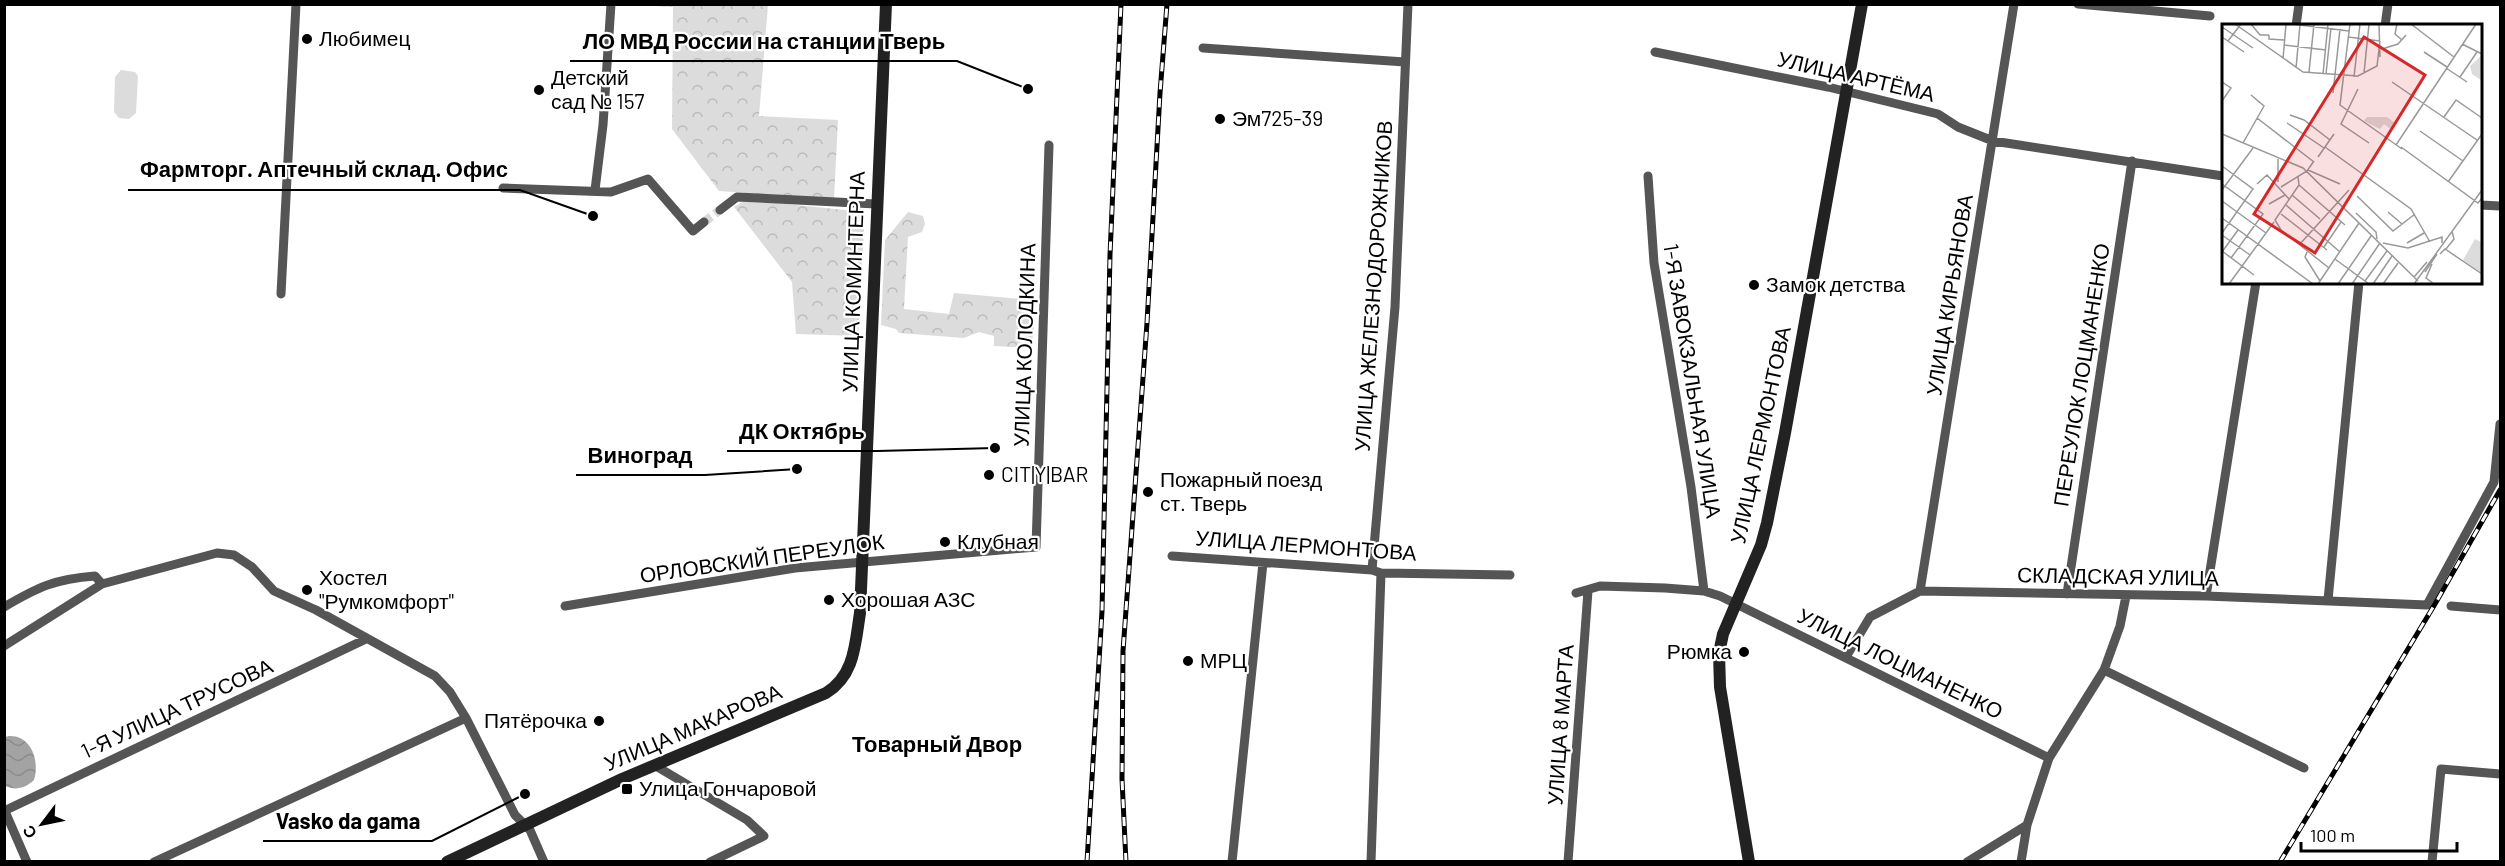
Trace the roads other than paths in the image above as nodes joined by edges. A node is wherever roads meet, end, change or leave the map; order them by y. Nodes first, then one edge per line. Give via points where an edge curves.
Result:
1 (296, 4) edge
2 (611, 4) edge
3 (886, 4) edge
4 (1408, 4) edge
5 (1862, 4) edge
6 (2014, 4) edge
7 (2078, 4) edge
8 (2300, 4) edge
9 (2388, 4) edge
10 (2210, 16) dead end
11 (2296, 24) edge
12 (2385, 24) edge
13 (1203, 48) dead end
14 (1655, 52) dead end
15 (1405, 62) junction
16 (1846, 92) junction
17 (1993, 141) junction
18 (1049, 145) dead end
19 (2132, 161) junction
20 (1648, 176) dead end
21 (2222, 176) edge
22 (503, 188) dead end
23 (595, 190) junction
24 (876, 204) junction
25 (2481, 205) edge
26 (2500, 206) edge
27 (720, 210) tunnel mouth
28 (704, 222) dead end
29 (2256, 284) edge
30 (2359, 284) edge
31 (280, 294) dead end
32 (2500, 423) edge
33 (1036, 547) joint
34 (1172, 556) dead end
35 (861, 562) junction
36 (1263, 563) junction
37 (1376, 571) junction
38 (1510, 575) dead end
39 (102, 584) junction
40 (1588, 591) junction
41 (1704, 591) junction
42 (1920, 591) junction
43 (1576, 593) dead end
44 (2067, 594) junction
45 (2126, 596) junction
46 (2206, 596) junction
47 (2328, 600) junction
48 (1734, 604) junction
49 (566, 606) dead end
50 (2451, 606) dead end
51 (4, 607) edge
52 (2500, 610) edge
53 (366, 639) junction
54 (4, 645) edge
55 (1846, 657) junction
56 (2104, 670) junction
57 (466, 718) junction
58 (2049, 758) junction
59 (654, 765) junction
60 (2304, 768) dead end
61 (2500, 774) edge
62 (5, 810) edge
63 (524, 824) junction
64 (2027, 825) junction
65 (27, 861) edge
66 (154, 861) edge
67 (447, 861) edge
68 (544, 861) edge
69 (710, 861) edge
70 (1232, 861) edge
71 (1371, 861) edge
72 (1568, 861) edge
73 (1749, 861) edge
74 (1967, 861) edge
75 (2021, 861) edge
76 (2432, 861) edge

1 - 31 street
2 - 23 street
3 - 24 main road, УЛИЦА КОМИНТЕРНА
4 - 15 street, УЛИЦА ЖЕЛЕЗНОДОРОЖНИКОВ
5 - 16 main road, УЛИЦА ЛЕРМОНТОВА
6 - 17 street, УЛИЦА КИРЬЯНОВА
7 - 10 street
8 - 11 street
9 - 12 street
13 - 15 street
14 - 16 street, УЛИЦА АРТЁМА
15 - 37 street, УЛИЦА ЖЕЛЕЗНОДОРОЖНИКОВ via 1395,307
16 - 17 street, УЛИЦА АРТЁМА via 1938,114
16 - 48 main road, УЛИЦА ЛЕРМОНТОВА via 1769,514 1761,545
17 - 19 street, УЛИЦА АРТЁМА
17 - 42 street, УЛИЦА КИРЬЯНОВА
18 - 33 street, УЛИЦА КОЛОДКИНА
19 - 21 street, УЛИЦА АРТЁМА
19 - 44 street, ПЕРЕУЛОК ЛОЦМАНЕНКО
20 - 41 street, 1-Я ЗАВОКЗАЛЬНАЯ УЛИЦА via 1654,263
22 - 23 street
23 - 28 street via 611,192 648,178 693,231
24 - 27 street via 736,197
24 - 35 main road, УЛИЦА КОМИНТЕРНА
25 - 26 street
29 - 46 street
30 - 47 street
32 - 47 street, СКЛАДСКАЯ УЛИЦА via 2494,482 2427,605
33 - 35 street, ОРЛОВСКИЙ ПЕРЕУЛОК
34 - 36 street, УЛИЦА ЛЕРМОНТОВА
35 - 49 street, ОРЛОВСКИЙ ПЕРЕУЛОК via 795,568
35 - 59 main road, УЛИЦА МАКАРОВА via 860,613 853,658 838,684 826,693
36 - 37 street, УЛИЦА ЛЕРМОНТОВА
36 - 70 street
37 - 38 street, УЛИЦА ЛЕРМОНТОВА
37 - 71 street, УЛИЦА ЖЕЛЕЗНОДОРОЖНИКОВ
39 - 51 street via 95,576 65,578
39 - 53 street via 217,553 234,555 252,567 274,591
39 - 54 street
40 - 41 street via 1600,586
40 - 43 street
40 - 72 street, УЛИЦА 8 МАРТА
41 - 48 street
42 - 44 street, СКЛАДСКАЯ УЛИЦА
42 - 55 street, СКЛАДСКАЯ УЛИЦА via 1870,617
44 - 45 street, СКЛАДСКАЯ УЛИЦА
45 - 46 street, СКЛАДСКАЯ УЛИЦА
45 - 56 street
46 - 47 street, СКЛАДСКАЯ УЛИЦА
48 - 55 street, УЛИЦА ЛОЦМАНЕНКО
48 - 73 main road, УЛИЦА ЛЕРМОНТОВА via 1722,640 1718,674
50 - 52 street
53 - 57 street via 435,676
53 - 62 street, 1-Я УЛИЦА ТРУСОВА
55 - 58 street, УЛИЦА ЛОЦМАНЕНКО
56 - 58 street
56 - 60 street
57 - 63 street
57 - 66 street
58 - 64 street
59 - 63 main road, УЛИЦА МАКАРОВА
59 - 69 street via 747,820 764,836
61 - 76 street via 2441,769
62 - 65 street
63 - 67 main road, УЛИЦА МАКАРОВА
63 - 68 street
64 - 74 street
64 - 75 street

